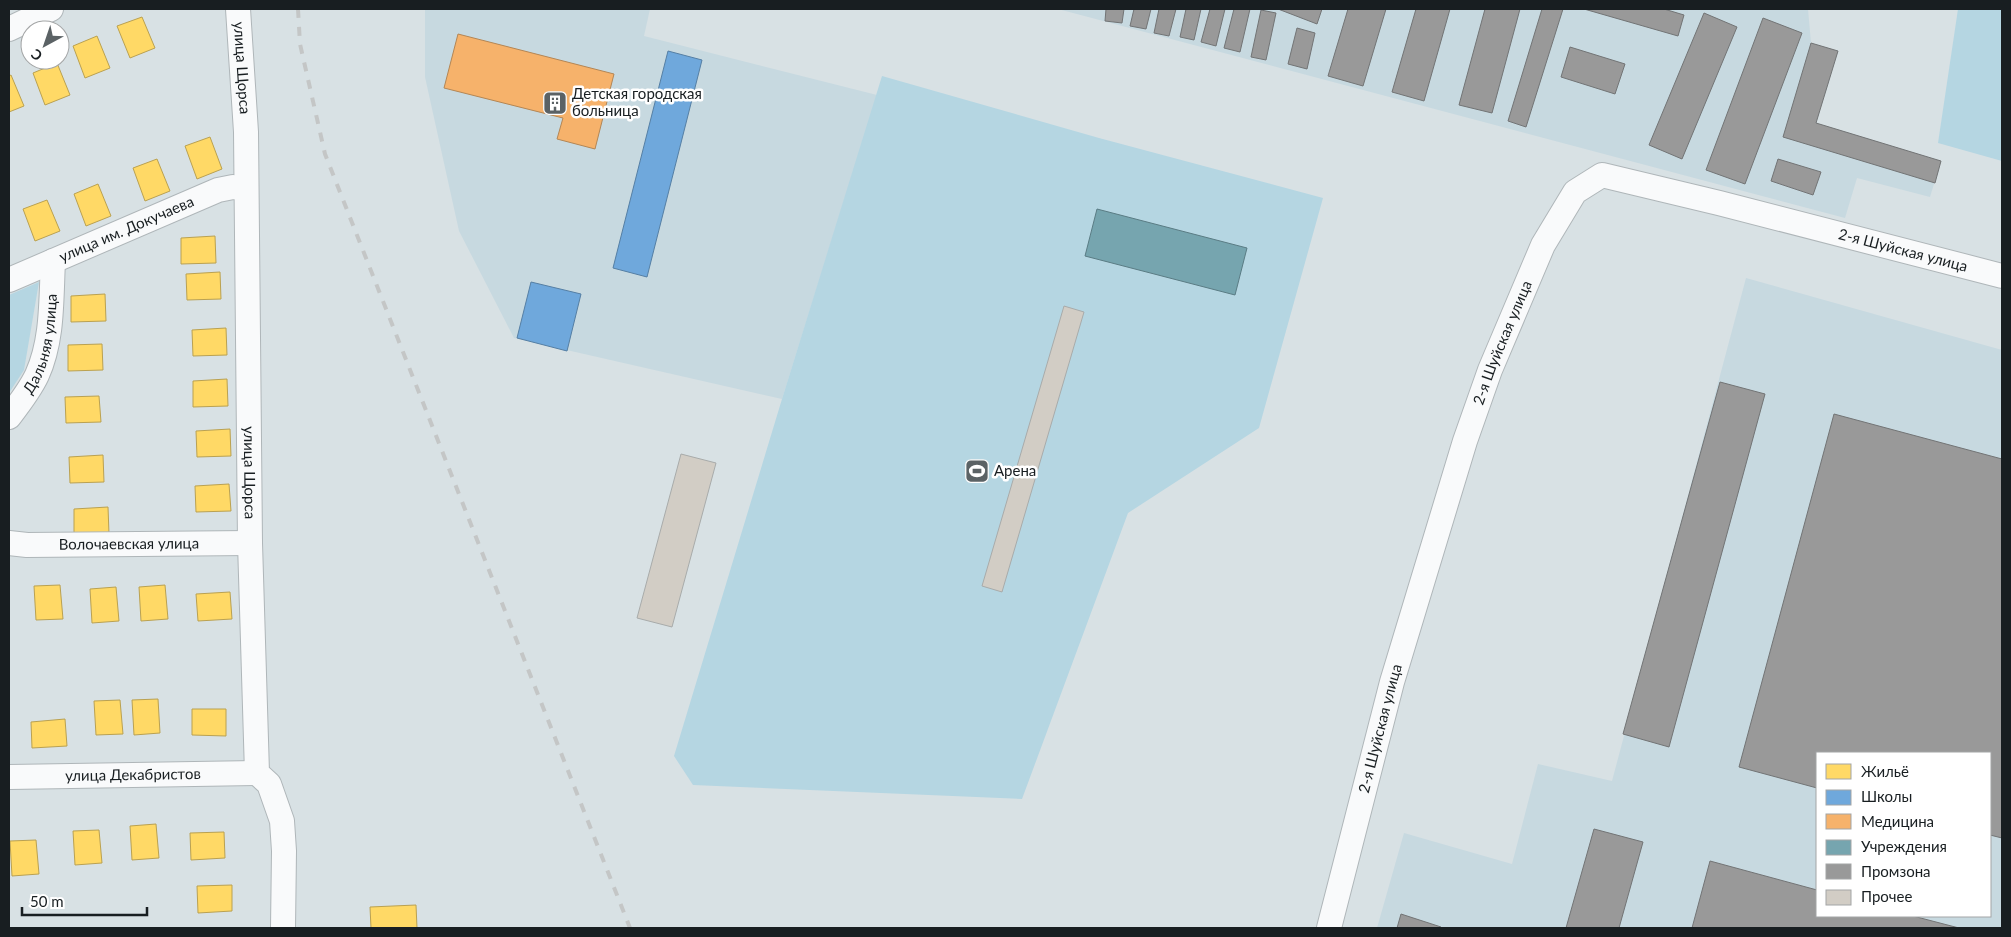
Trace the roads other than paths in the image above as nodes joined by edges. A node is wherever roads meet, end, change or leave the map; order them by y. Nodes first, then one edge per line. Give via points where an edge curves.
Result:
1 (51, 9) edge
2 (238, 9) edge
3 (9, 29) edge
4 (246, 189) junction
5 (53, 261) junction
6 (2002, 276) edge
7 (9, 280) edge
8 (9, 417) edge
9 (9, 543) edge
10 (250, 543) junction
11 (257, 773) junction
12 (9, 777) edge
13 (283, 928) edge
14 (1329, 928) edge

1 - 3 street
2 - 4 street, улица Щорса via 246,132
4 - 5 street, улица им. Докучаева via 218,190
4 - 10 street, улица Щорса
5 - 7 street, улица им. Докучаева
5 - 8 street, Дальняя улица via 46,351 36,376
6 - 14 street, 2-я Шуйская улица via 1602,175 1575,192 1543,245 1490,370 1465,441 1392,682
9 - 10 street, Волочаевская улица
10 - 11 street, улица Щорса
11 - 12 street, улица Декабристов
11 - 13 street via 269,784 282,821

